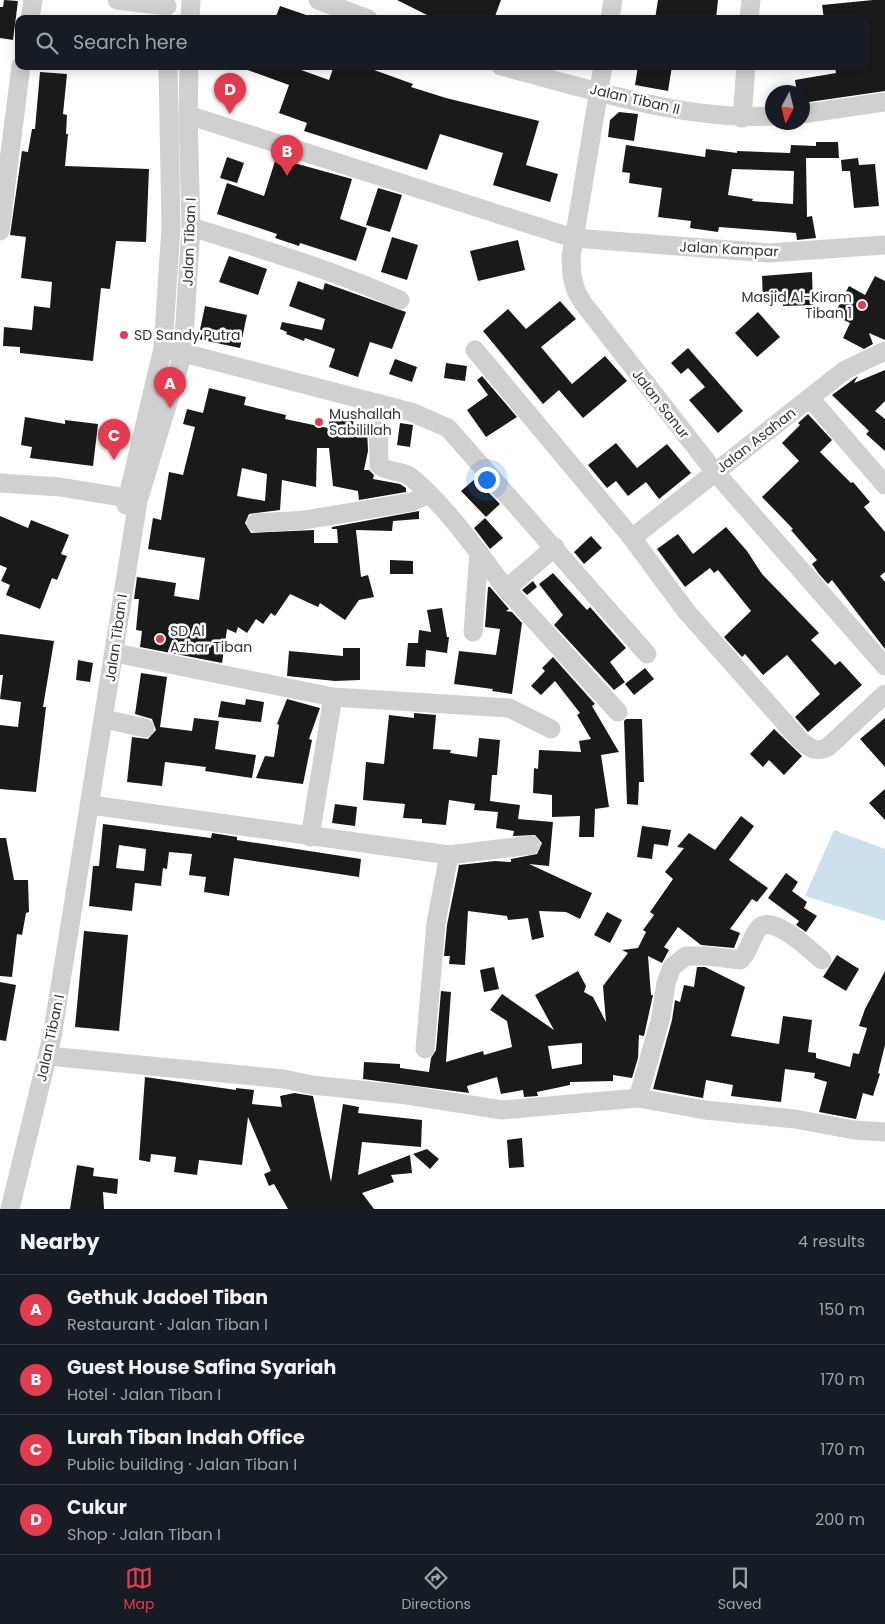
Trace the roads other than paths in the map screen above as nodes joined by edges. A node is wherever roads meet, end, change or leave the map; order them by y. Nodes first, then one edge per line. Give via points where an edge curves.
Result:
1 (33, 0) edge
2 (116, 0) edge
3 (191, 0) edge
4 (318, 0) edge
5 (613, 0) edge
6 (751, 0) edge
7 (167, 8) edge
8 (31, 15) edge
9 (190, 15) edge
10 (357, 15) edge
11 (611, 15) edge
12 (750, 15) edge
13 (19, 70) edge
14 (168, 70) edge
15 (189, 70) edge
16 (516, 70) edge
17 (602, 70) edge
18 (746, 70) edge
19 (9, 91) edge
20 (599, 92) junction
21 (885, 102) edge
22 (810, 113) edge
23 (188, 115) junction
24 (765, 116) edge
25 (742, 118) junction
26 (192, 227) junction
27 (0, 230) edge
28 (573, 238) junction
29 (885, 245) edge
30 (400, 300) dead end
31 (163, 348) junction
32 (475, 350) dead end
33 (885, 351) edge
34 (183, 353) junction
35 (810, 398) junction
36 (378, 403) junction
37 (714, 472) junction
38 (0, 483) edge
39 (885, 486) edge
40 (429, 494) junction
41 (127, 498) junction
42 (256, 523) dead end
43 (632, 538) junction
44 (555, 547) junction
45 (479, 552) junction
46 (506, 589) junction
47 (473, 632) dead end
48 (115, 653) junction
49 (647, 654) dead end
50 (885, 666) edge
51 (885, 694) edge
52 (333, 697) junction
53 (618, 712) dead end
54 (104, 719) junction
55 (145, 728) dead end
56 (550, 729) dead end
57 (91, 805) junction
58 (310, 837) junction
59 (531, 845) dead end
60 (449, 856) junction
61 (822, 960) dead end
62 (425, 1049) dead end
63 (48, 1056) junction
64 (638, 1098) junction
65 (885, 1132) edge
66 (0, 1209) edge
67 (10, 1209) edge

1 - 8 street
2 - 7 street
3 - 9 street
4 - 10 street
5 - 11 street
6 - 12 street
13 - 19 street
14 - 31 street, Jalan Tiban I via 171,227
15 - 23 street, Jalan Tiban I
16 - 20 street, Jalan Tiban II
17 - 20 street, Jalan Sanur
18 - 25 street
19 - 27 street
20 - 25 street, Jalan Tiban II via 693,112
20 - 28 street, Jalan Sanur
21 - 22 street
23 - 26 street, Jalan Tiban I
23 - 28 street, Jalan Kampar
24 - 25 street, Jalan Tiban II
26 - 30 street via 291,258
26 - 34 street, Jalan Tiban I
28 - 29 street, Jalan Kampar via 769,253
28 - 37 street, Jalan Sanur via 572,276 583,304
31 - 34 street
31 - 41 street, Jalan Tiban I
32 - 43 street
33 - 35 street, Jalan Asahan via 845,370
34 - 36 street
34 - 48 street, Jalan Tiban I via 138,502
35 - 37 street, Jalan Asahan
35 - 39 street
36 - 40 street via 379,465 408,475
36 - 44 street via 411,412 448,428 529,522
37 - 43 street, Jalan Asahan
37 - 50 street, Jalan Sanur
38 - 41 street via 60,487
40 - 42 street via 412,502 305,520
40 - 45 street
41 - 66 street, Jalan Tiban I via 106,651 40,1044
43 - 51 street via 686,611 808,747 818,751 828,747
44 - 46 street
44 - 49 street
45 - 46 street
45 - 47 street
46 - 53 street
48 - 52 street
48 - 54 street, Jalan Tiban I
52 - 56 street via 509,708
52 - 58 street
54 - 55 street
54 - 57 street, Jalan Tiban I
57 - 58 street
57 - 63 street, Jalan Tiban I
58 - 60 street
59 - 60 street
60 - 62 street via 436,923
61 - 64 street via 796,938 766,924 759,928 740,960 686,956 678,961 666,982 661,1016
63 - 64 street via 284,1079 502,1110
63 - 67 street, Jalan Tiban I
64 - 65 street via 705,1110

